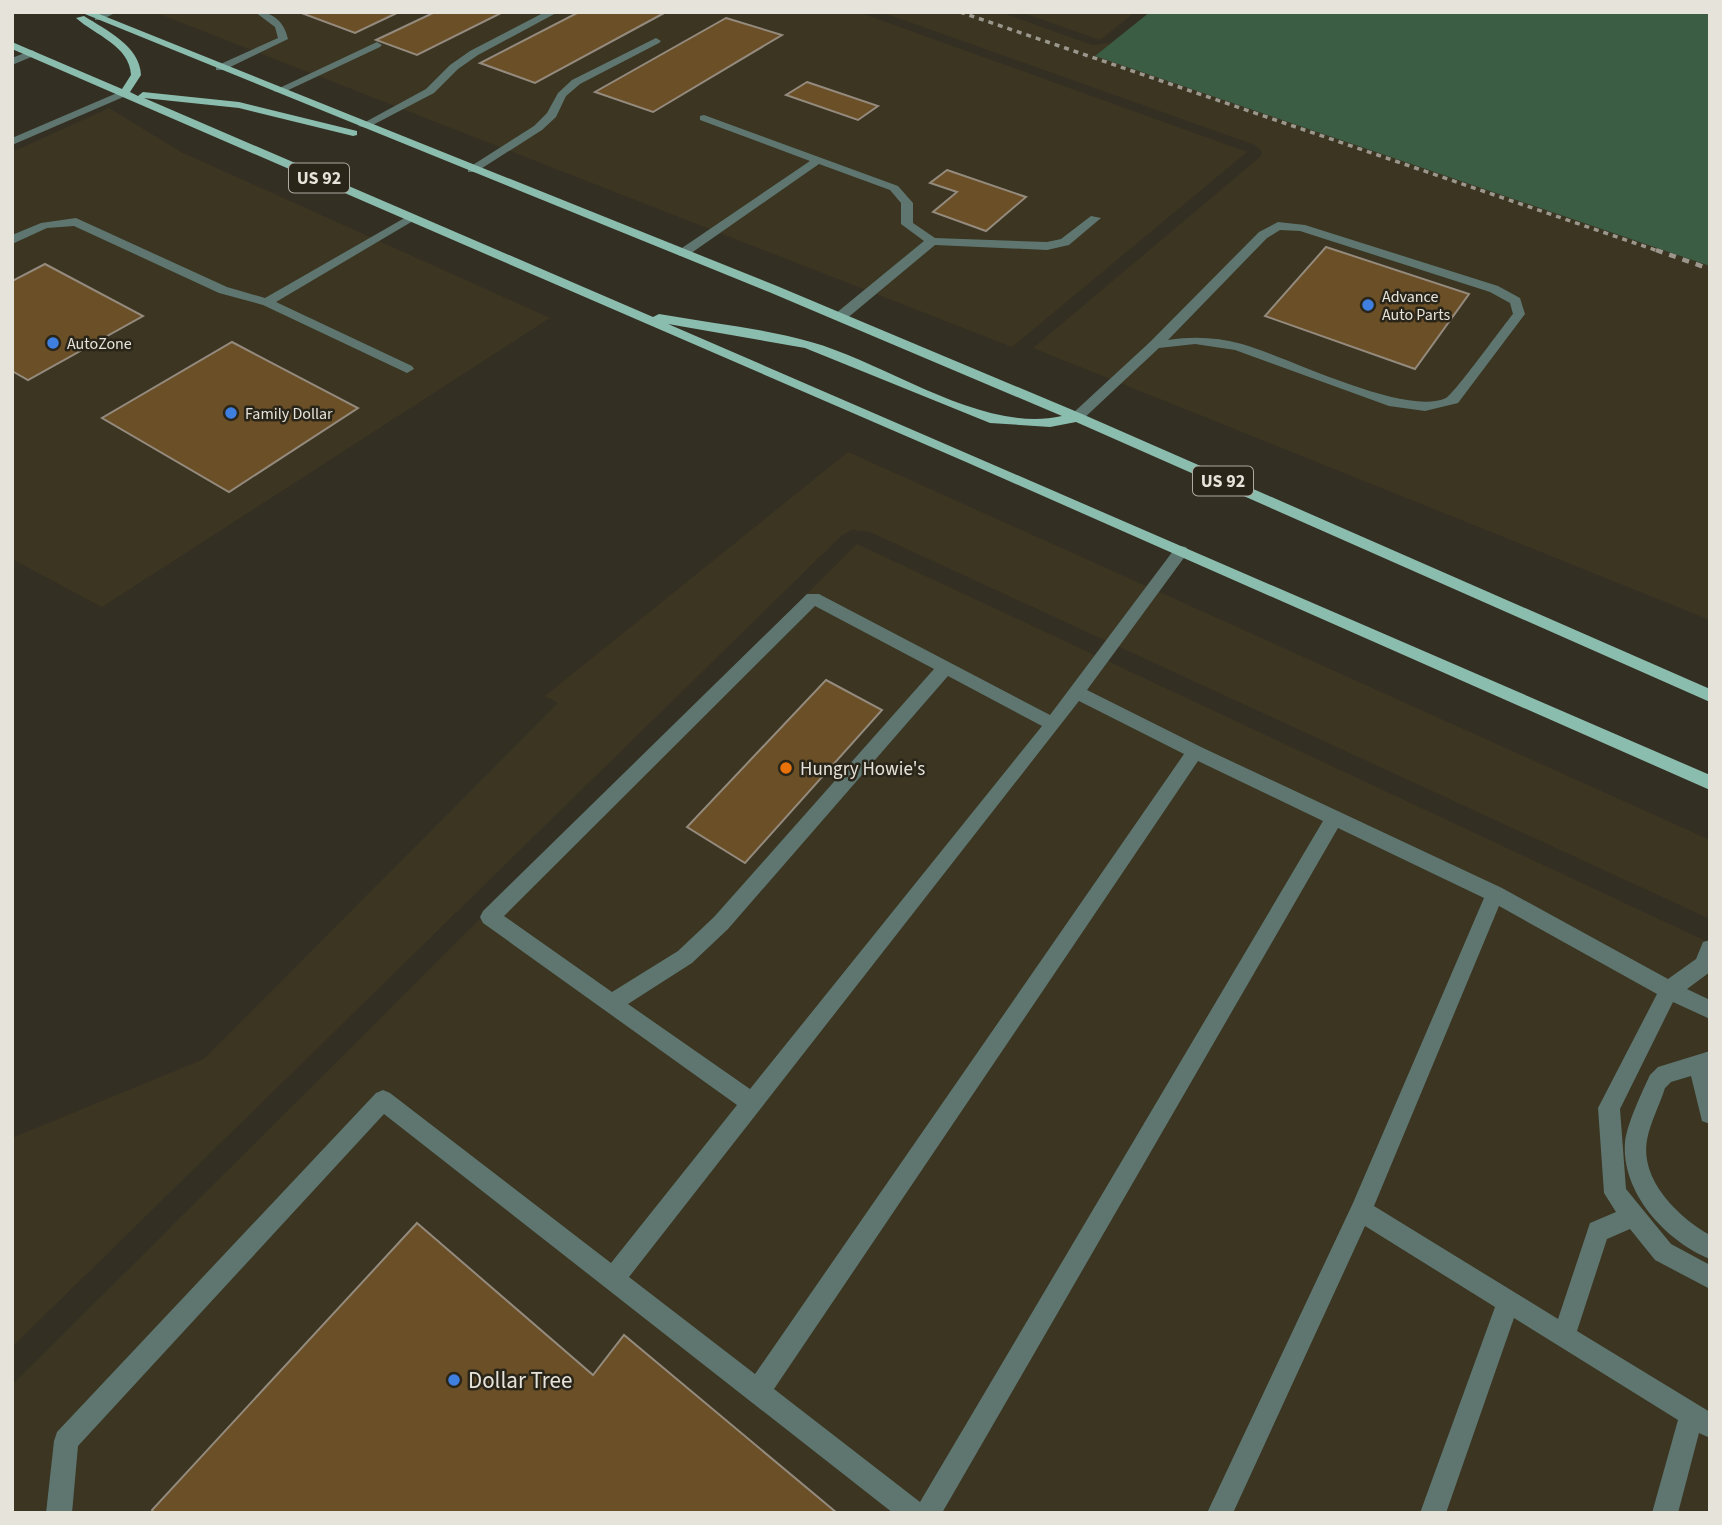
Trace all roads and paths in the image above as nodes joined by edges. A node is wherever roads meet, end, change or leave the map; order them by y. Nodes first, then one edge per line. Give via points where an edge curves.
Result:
1 (73, 12) edge
2 (85, 12) edge
3 (112, 12) edge
4 (260, 12) edge
5 (553, 12) edge
6 (98, 18) junction
7 (656, 41) dead end
8 (12, 45) edge
9 (377, 45) dead end
10 (32, 53) junction
11 (12, 62) edge
12 (220, 68) junction
13 (278, 92) junction
14 (124, 93) junction
15 (705, 118) dead end
16 (363, 126) junction
17 (12, 142) edge
18 (428, 152) junction
19 (818, 160) junction
20 (472, 170) junction
21 (412, 218) junction
22 (1094, 218) dead end
23 (12, 240) edge
24 (932, 242) junction
25 (683, 253) junction
26 (267, 302) junction
27 (628, 312) junction
28 (840, 317) junction
29 (1156, 345) junction
30 (407, 369) dead end
31 (1077, 416) junction
32 (1181, 551) junction
33 (946, 667) junction
34 (1077, 692) junction
35 (1710, 696) edge
36 (1053, 724) junction
37 (1195, 752) junction
38 (1710, 783) edge
39 (1334, 818) junction
40 (1495, 894) junction
41 (1710, 948) edge
42 (1670, 990) junction
43 (612, 1003) junction
44 (1710, 1010) edge
45 (1707, 1062) edge
46 (753, 1104) junction
47 (1710, 1114) edge
48 (1361, 1212) junction
49 (1633, 1216) junction
50 (1710, 1248) edge
51 (613, 1278) junction
52 (1710, 1278) edge
53 (1508, 1303) junction
54 (1564, 1336) junction
55 (758, 1391) junction
56 (1701, 1420) edge
57 (59, 1513) edge
58 (914, 1513) edge
59 (928, 1513) edge
60 (1220, 1513) edge
61 (1433, 1513) edge
62 (1665, 1513) edge

1 - 14 main road via 135,61 137,72
2 - 6 main road, US 92
3 - 6 street
4 - 12 street via 279,26 283,39
5 - 16 street via 474,53 430,91
6 - 12 main road, US 92
7 - 20 street via 576,82 538,128
8 - 10 main road, US 92
9 - 13 street
10 - 11 street
10 - 14 main road, US 92
12 - 13 main road, US 92
13 - 16 main road, US 92
14 - 17 street
14 - 18 main road via 239,105
14 - 21 main road, US 92
15 - 19 street
16 - 18 main road, US 92
18 - 20 main road, US 92
19 - 24 street via 894,188 906,203 907,225
19 - 25 street
20 - 25 main road, US 92
21 - 26 street
21 - 27 main road, US 92
22 - 24 street via 1065,242 1047,246
23 - 26 street via 45,225 76,222 223,290
24 - 28 street
25 - 28 main road, US 92
26 - 30 street
27 - 31 main road via 808,345 990,419 1050,422
27 - 32 main road, US 92
28 - 31 main road, US 92
29 - 29 street via 1195,340 1238,347 1394,403 1425,407 1453,400 1519,314 1516,301 1494,289 1301,228 1278,226
29 - 31 street
31 - 35 main road, US 92
32 - 34 street
32 - 38 main road, US 92
33 - 36 street
33 - 43 street via 721,923 685,957
33 - 43 street via 813,598 490,917
34 - 36 street
34 - 37 street
36 - 46 street
37 - 39 street
37 - 55 street
39 - 40 street
39 - 59 street
40 - 42 street
40 - 48 street
41 - 42 street via 1704,965
42 - 44 street
42 - 49 street via 1609,1108 1615,1193
43 - 46 street
45 - 47 street via 1701,1074
45 - 50 street via 1665,1074 1657,1082 1636,1141 1639,1173 1656,1205 1689,1236
46 - 51 street
48 - 53 street
48 - 60 street
49 - 52 street via 1664,1252
49 - 54 street via 1598,1231
51 - 55 street
51 - 57 street via 383,1100 66,1441
53 - 54 street
53 - 61 street
54 - 56 street
55 - 58 street
56 - 62 street

